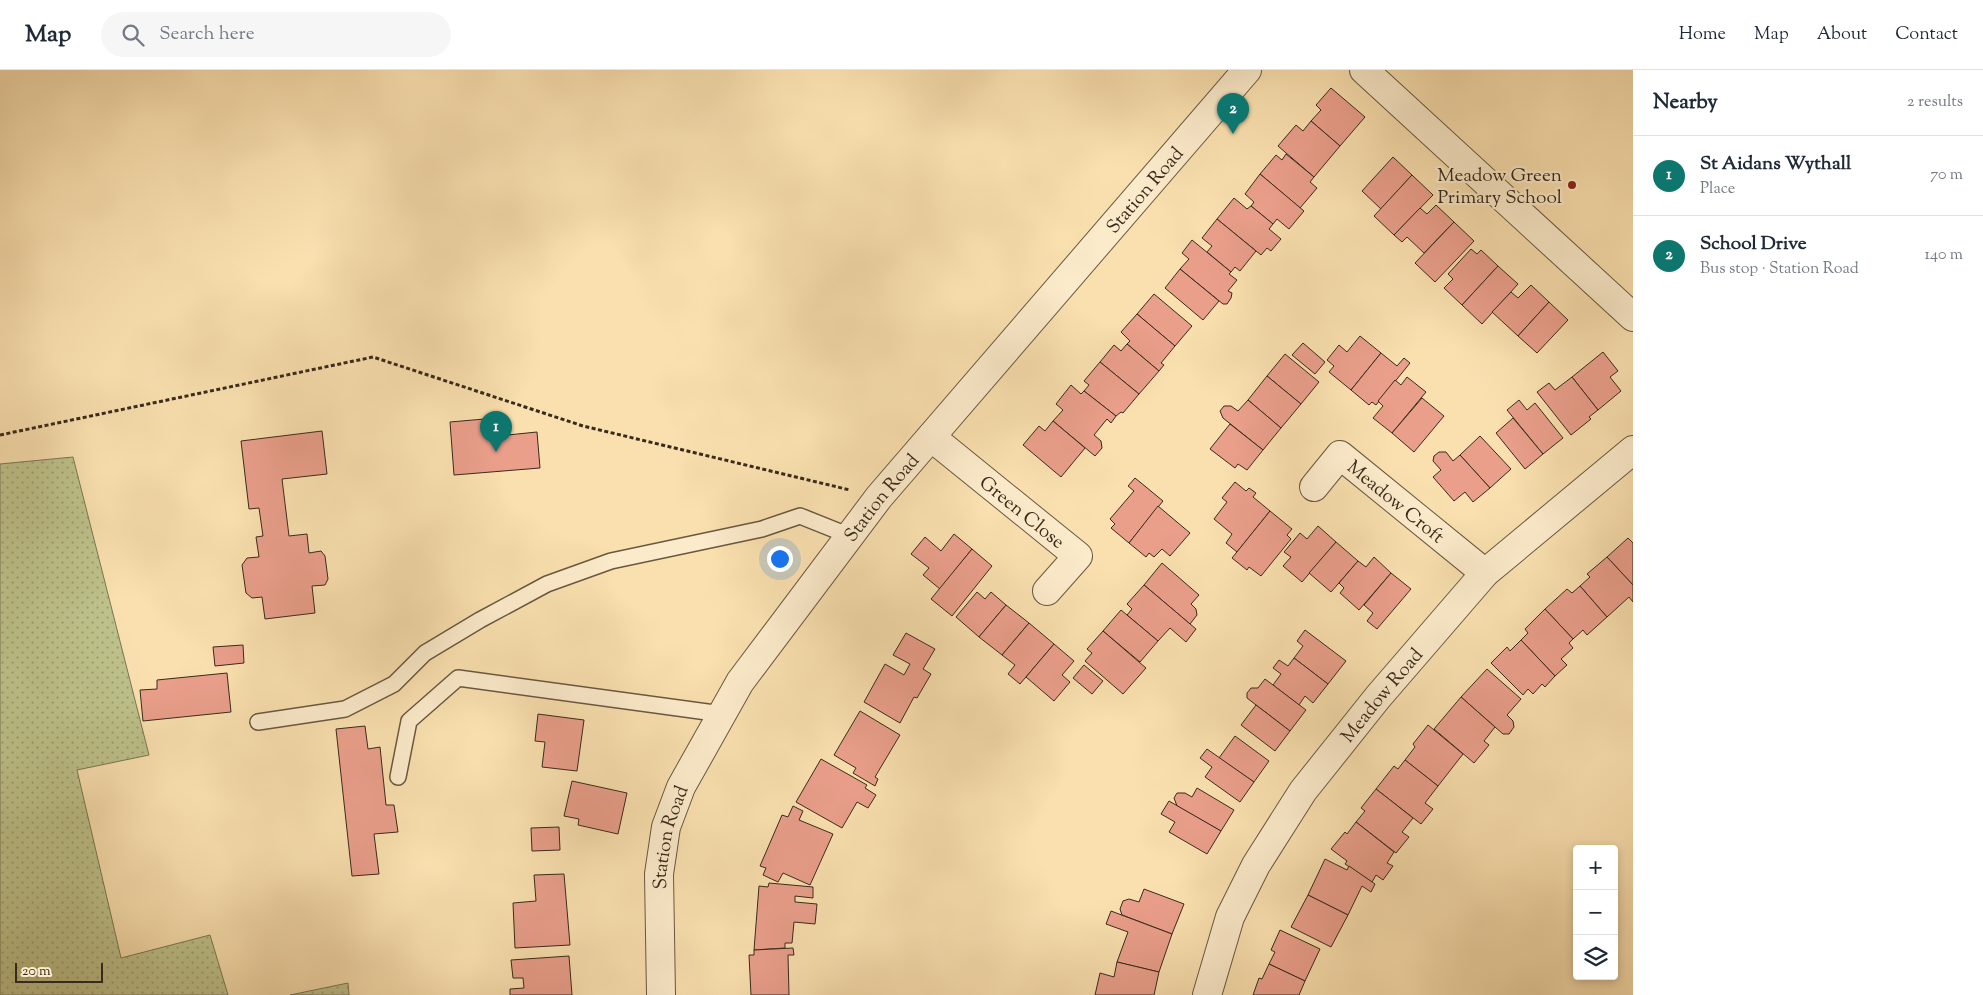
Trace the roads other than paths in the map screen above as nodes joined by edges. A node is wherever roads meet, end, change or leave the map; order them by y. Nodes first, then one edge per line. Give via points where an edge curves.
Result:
1 (1247, 70) edge
2 (1364, 70) edge
3 (1633, 317) edge
4 (931, 437) junction
5 (1633, 450) edge
6 (1314, 487) dead end
7 (850, 536) junction
8 (1485, 573) junction
9 (1048, 591) dead end
10 (722, 714) junction
11 (258, 722) dead end
12 (398, 777) dead end
13 (661, 995) edge
14 (1207, 995) edge

1 - 4 street, Station Road
2 - 3 street
4 - 7 street, Station Road
4 - 9 street, Green Close via 1078,556
5 - 8 street, Meadow Road
6 - 8 street, Meadow Croft via 1340,455
7 - 10 street, Station Road via 740,682
7 - 11 lane via 800,516 762,529 611,561 547,584 480,620 425,653 394,684 344,709
8 - 14 street, Meadow Road via 1378,697 1303,791 1256,865 1230,917
10 - 12 lane via 458,678 409,721
10 - 13 street, Station Road via 681,787 666,827 659,874

